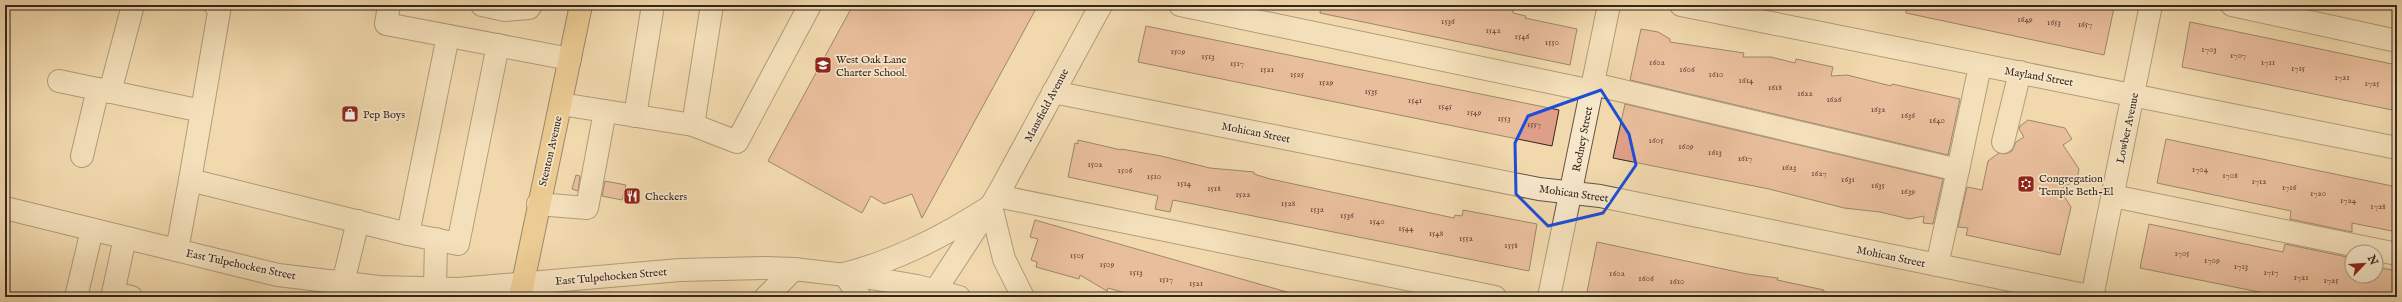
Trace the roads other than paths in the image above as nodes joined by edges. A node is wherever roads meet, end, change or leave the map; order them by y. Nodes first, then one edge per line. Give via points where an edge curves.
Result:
1 (133, 5) edge
2 (216, 5) edge
3 (389, 5) edge
4 (482, 5) edge
5 (532, 5) edge
6 (581, 5) edge
7 (653, 5) edge
8 (712, 5) edge
9 (810, 5) edge
10 (1101, 5) edge
11 (1180, 5) edge
12 (1609, 5) edge
13 (1681, 5) edge
14 (2152, 5) edge
15 (2232, 5) edge
16 (448, 36) junction
17 (2397, 41) edge
18 (498, 45) junction
19 (570, 59) junction
20 (1980, 66) junction
21 (2020, 72) junction
22 (59, 81) dead end
23 (1592, 87) junction
24 (104, 91) junction
25 (1053, 92) junction
26 (2134, 94) junction
27 (561, 104) junction
28 (202, 111) junction
29 (605, 111) junction
30 (635, 116) junction
31 (693, 125) junction
32 (2003, 142) dead end
33 (2397, 148) edge
34 (82, 156) dead end
35 (1958, 170) junction
36 (190, 180) junction
37 (1572, 192) junction
38 (2113, 196) junction
39 (994, 201) junction
40 (538, 204) junction
41 (5, 208) edge
42 (358, 221) junction
43 (92, 230) junction
44 (408, 234) junction
45 (125, 238) junction
46 (436, 239) junction
47 (177, 250) junction
48 (2397, 254) edge
49 (1937, 265) junction
50 (794, 269) junction
51 (844, 274) junction
52 (344, 283) junction
53 (587, 287) edge
54 (434, 289) junction
55 (521, 291) edge
56 (934, 294) edge
57 (76, 297) edge
58 (131, 297) edge
59 (766, 297) edge
60 (860, 297) edge
61 (958, 297) edge
62 (1023, 297) edge
63 (1495, 297) edge
64 (1549, 297) edge
65 (2093, 297) edge

1 - 24 street
2 - 28 street via 220,6
3 - 16 street via 386,24
4 - 5 street via 505,10 529,8
6 - 19 main road, Stenton Avenue
7 - 30 street
8 - 31 street
9 - 31 street via 736,142
10 - 25 street, Mansfield Avenue
11 - 23 street
12 - 23 street, Rodney Street
13 - 20 street, Mayland Street
14 - 26 street, Lowber Avenue
15 - 17 street
16 - 18 street
16 - 44 street
18 - 19 street
18 - 46 street via 458,244
19 - 27 main road, Stenton Avenue
20 - 21 street, Mayland Street
20 - 35 street
21 - 26 street, Mayland Street
21 - 32 street
22 - 24 street
23 - 35 street
23 - 37 street, Rodney Street
24 - 28 street
24 - 34 street
25 - 37 street, Mohican Street via 1539,189
25 - 39 street, Mansfield Avenue
26 - 33 street, Mayland Street
26 - 38 street, Lowber Avenue
27 - 29 street
27 - 40 main road, Stenton Avenue
28 - 36 street
29 - 30 street
29 - 40 street via 587,208
30 - 31 street
35 - 49 street
36 - 42 street
36 - 47 street
37 - 49 street, Mohican Street
37 - 64 street, Rodney Street
38 - 48 street
38 - 65 street, Lowber Avenue
39 - 51 street via 945,234 900,256
39 - 56 street, Mansfield Avenue
39 - 62 street via 1004,259
39 - 63 street
40 - 55 main road, Stenton Avenue
41 - 43 street, East Tulpehocken Street
42 - 44 street
42 - 52 street
43 - 45 street, East Tulpehocken Street
43 - 57 street
44 - 46 street
45 - 47 street, East Tulpehocken Street
45 - 58 street via 113,293
46 - 54 street
47 - 52 street, East Tulpehocken Street via 278,275
49 - 65 street, Mohican Street
50 - 51 street, East Tulpehocken Street
50 - 53 street, East Tulpehocken Street via 680,270
50 - 59 street
51 - 56 street, East Tulpehocken Street
51 - 60 street
52 - 54 street, East Tulpehocken Street
53 - 55 street, East Tulpehocken Street
54 - 55 street, East Tulpehocken Street
56 - 61 street, East Tulpehocken Street

